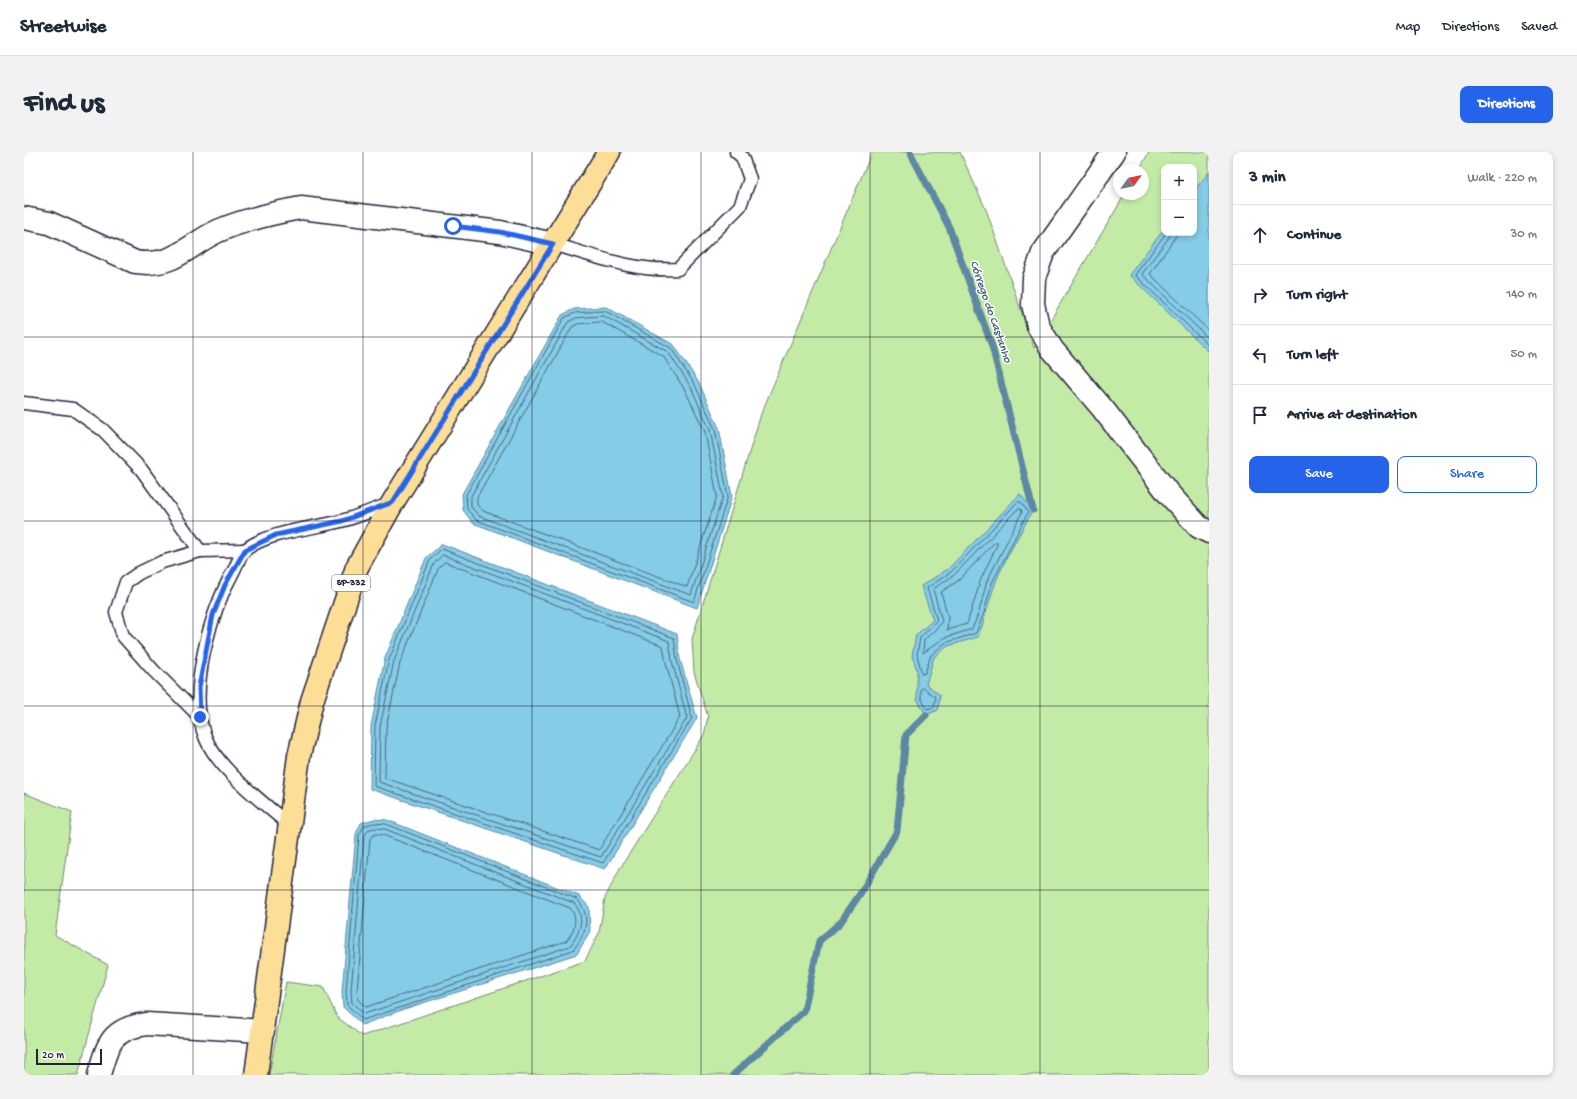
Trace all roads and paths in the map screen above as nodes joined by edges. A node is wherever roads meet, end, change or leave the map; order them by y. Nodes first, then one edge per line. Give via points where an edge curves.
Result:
1 (609, 152) edge
2 (736, 152) edge
3 (1114, 152) edge
4 (24, 218) edge
5 (553, 244) junction
6 (24, 403) edge
7 (393, 502) junction
8 (1209, 532) edge
9 (245, 550) junction
10 (200, 551) junction
11 (200, 717) junction
12 (289, 825) junction
13 (263, 1032) junction
14 (99, 1075) edge
15 (256, 1075) edge

1 - 5 main road, SP-332
2 - 5 lane via 742,158 750,180 740,206 678,269 657,270 627,265
3 - 8 street via 1043,253 1034,278 1033,304 1038,326 1052,349 1103,409 1168,493 1200,527
4 - 5 street via 49,223 135,262 148,264 176,257 220,230 277,212 301,208 500,232
5 - 7 main road, SP-332
6 - 10 lane via 73,409 103,430 141,470
7 - 9 lane via 342,521 276,535
7 - 12 main road, SP-332 via 357,567 334,632 312,701 299,756
9 - 10 lane
9 - 11 lane via 225,585 213,615 199,687
10 - 11 lane via 162,562 126,582 116,612 123,636
11 - 12 lane via 205,738 215,756
12 - 13 main road, SP-332
13 - 14 street via 147,1024 132,1026 118,1033 111,1041 106,1049
13 - 15 main road, SP-332

